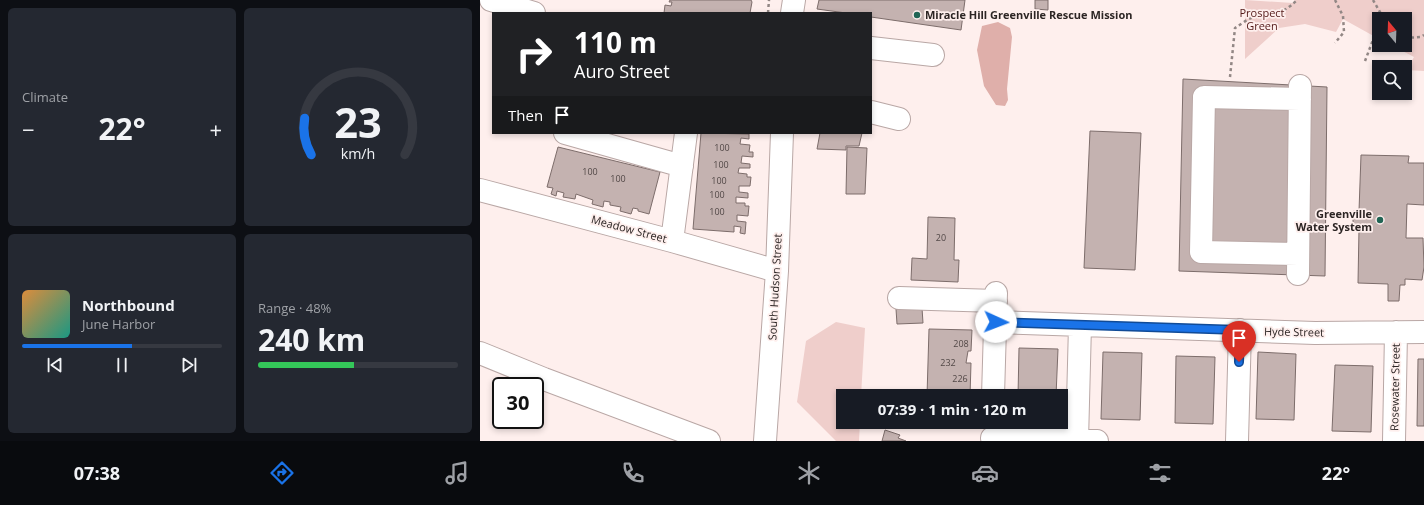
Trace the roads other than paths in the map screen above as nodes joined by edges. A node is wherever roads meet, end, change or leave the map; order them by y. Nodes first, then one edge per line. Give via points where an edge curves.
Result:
1 (491, 0) edge
2 (794, 0) edge
3 (531, 12) edge
4 (792, 12) edge
5 (872, 48) edge
6 (933, 55) dead end
7 (872, 112) edge
8 (899, 119) dead end
9 (569, 134) edge
10 (686, 134) edge
11 (782, 134) edge
12 (682, 166) junction
13 (480, 190) edge
14 (672, 241) junction
15 (1298, 264) joint
16 (777, 271) junction
17 (899, 298) dead end
18 (996, 305) junction
19 (1080, 325) junction
20 (1240, 330) junction
21 (1396, 332) junction
22 (1424, 332) edge
23 (480, 353) edge
24 (994, 389) edge
25 (992, 434) edge
26 (1077, 440) edge
27 (709, 441) edge
28 (765, 441) edge
29 (1097, 441) edge
30 (1237, 441) edge
31 (1394, 441) edge

1 - 3 street
2 - 4 street
5 - 6 street
7 - 8 street
9 - 12 street
10 - 12 street
11 - 16 street, South Hudson Street
12 - 14 street
13 - 14 street, Meadow Street
14 - 16 street, Meadow Street
15 - 15 street via 1300,92 1204,97 1201,252
16 - 28 street, South Hudson Street
17 - 18 street, Hyde Street
18 - 19 street, Hyde Street
18 - 24 street
19 - 20 street, Hyde Street
19 - 26 street
20 - 21 street, Hyde Street via 1315,333
20 - 30 street
21 - 22 street, Hyde Street
21 - 31 street, Rosewater Street
23 - 27 street
25 - 26 street
26 - 29 street

